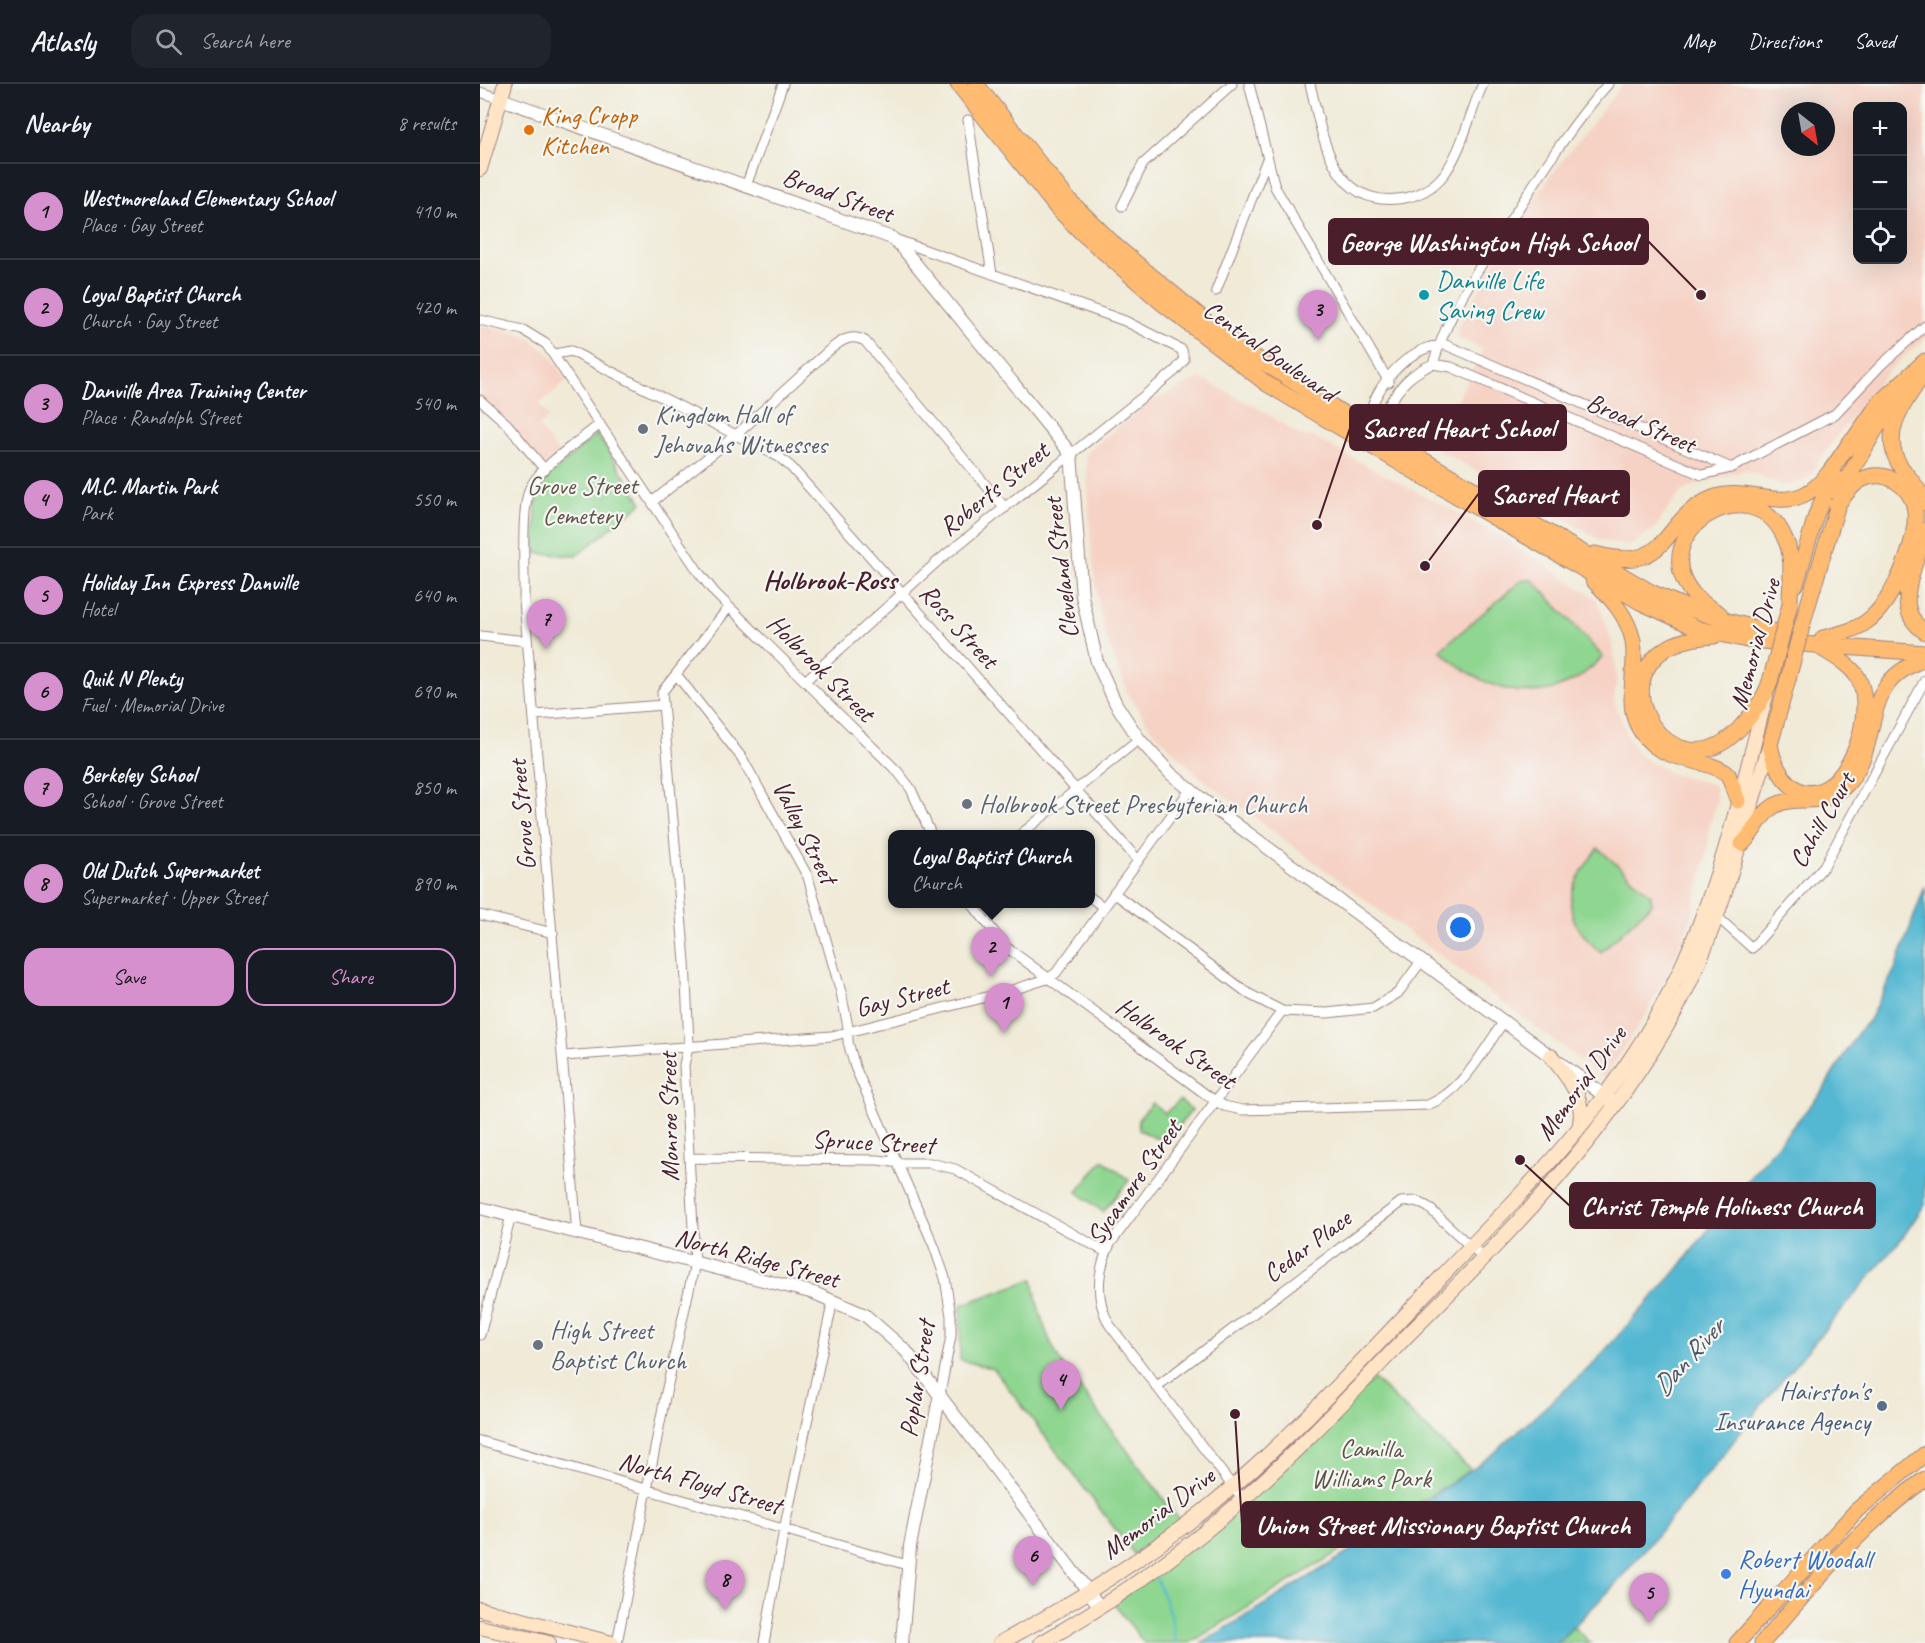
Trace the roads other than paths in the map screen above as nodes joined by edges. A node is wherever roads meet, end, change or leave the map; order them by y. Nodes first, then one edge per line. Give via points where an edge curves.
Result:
1 (505, 84) edge
2 (783, 84) edge
3 (982, 84) edge
4 (1232, 84) edge
5 (1249, 84) edge
6 (1310, 84) edge
7 (1483, 84) edge
8 (1608, 84) edge
9 (963, 85) edge
10 (480, 92) edge
11 (501, 99) junction
12 (990, 102) junction
13 (968, 120) dead end
14 (1267, 159) junction
15 (480, 169) edge
16 (746, 186) junction
17 (1122, 206) dead end
18 (892, 238) junction
19 (992, 274) junction
20 (1216, 291) dead end
21 (480, 320) edge
22 (1925, 326) edge
23 (1158, 336) joint
24 (1439, 345) junction
25 (555, 354) junction
26 (1925, 361) edge
27 (1433, 364) junction
28 (1925, 366) edge
29 (1925, 372) edge
30 (1388, 379) junction
31 (1395, 392) junction
32 (480, 400) edge
33 (600, 424) junction
34 (1367, 427) junction
35 (736, 435) junction
36 (1851, 441) junction
37 (1071, 454) junction
38 (1731, 468) junction
39 (545, 470) junction
40 (652, 502) junction
41 (1925, 503) edge
42 (1836, 506) junction
43 (1005, 508) junction
44 (1925, 530) edge
45 (1578, 549) junction
46 (1578, 566) junction
47 (902, 593) junction
48 (1790, 604) junction
49 (729, 607) junction
50 (1730, 630) junction
51 (1925, 632) edge
52 (480, 636) edge
53 (527, 641) junction
54 (1821, 642) junction
55 (1925, 644) edge
56 (1925, 653) edge
57 (1925, 659) edge
58 (676, 674) junction
59 (1925, 680) edge
60 (805, 681) junction
61 (1770, 683) junction
62 (663, 705) junction
63 (535, 715) junction
64 (1139, 739) junction
65 (1770, 745) junction
66 (1075, 790) junction
67 (1190, 790) junction
68 (1738, 801) junction
69 (930, 830) edge
70 (1028, 830) edge
71 (1742, 844) junction
72 (1138, 860) junction
73 (1113, 893) junction
74 (1095, 901) edge
75 (1103, 907) junction
76 (1707, 907) junction
77 (976, 908) edge
78 (480, 915) edge
79 (1718, 918) junction
80 (553, 933) junction
81 (1422, 960) junction
82 (1047, 979) junction
83 (1282, 1011) junction
84 (1504, 1021) junction
85 (848, 1032) junction
86 (689, 1047) junction
87 (564, 1056) junction
88 (1551, 1056) junction
89 (1605, 1096) junction
90 (1216, 1102) junction
91 (1617, 1105) junction
92 (1576, 1135) junction
93 (689, 1158) junction
94 (895, 1163) junction
95 (480, 1208) edge
96 (511, 1216) junction
97 (577, 1233) junction
98 (1470, 1248) junction
99 (1106, 1252) junction
100 (1483, 1258) junction
101 (695, 1263) junction
102 (833, 1300) junction
103 (480, 1335) edge
104 (1156, 1387) junction
105 (940, 1394) junction
106 (480, 1441) edge
107 (1925, 1454) edge
108 (1925, 1479) edge
109 (1232, 1487) junction
110 (647, 1490) junction
111 (1243, 1500) junction
112 (784, 1530) junction
113 (908, 1565) junction
114 (1089, 1593) junction
115 (1100, 1607) junction
116 (480, 1609) edge
117 (1036, 1623) junction
118 (480, 1627) edge
119 (1044, 1641) edge
120 (549, 1643) edge
121 (612, 1643) edge
122 (617, 1643) edge
123 (764, 1643) edge
124 (902, 1643) edge
125 (1000, 1643) edge
126 (1737, 1643) edge
127 (1762, 1643) edge

1 - 11 main road
2 - 16 street
3 - 12 main road
4 - 17 street via 1143,164
5 - 14 street
6 - 7 street via 1333,165 1346,182 1384,199 1407,198 1435,184 1450,166
8 - 24 street via 1559,146 1502,234 1449,318
9 - 12 main road, Central Boulevard
9 - 46 main road, Central Boulevard via 1038,186 1081,232 1217,348 1268,384
10 - 11 street
11 - 15 main road
11 - 16 street, Broad Street
12 - 34 main road, Central Boulevard via 1067,198 1118,248 1254,359
13 - 19 street
14 - 20 street
14 - 30 street via 1281,200
16 - 18 street, Broad Street
18 - 19 street, Broad Street
18 - 37 street
19 - 23 street, Broad Street
21 - 25 street via 529,333
22 - 38 street, Broad Street via 1835,414
23 - 37 street, Roberts Street via 1182,350 1181,365
24 - 27 street
24 - 30 street via 1415,354
24 - 38 street, Broad Street
25 - 33 street, Holbrook Street
25 - 35 street, Ross Street via 571,351
26 - 36 main road, Memorial Drive via 1880,402
27 - 31 street via 1412,373
27 - 38 street, Broad Street via 1451,367 1702,475
28 - 42 main road, Memorial Drive via 1877,427 1844,484
29 - 41 main road via 1898,413 1892,442 1898,462
30 - 31 street
30 - 34 street via 1368,412
31 - 34 street via 1382,416
32 - 39 street via 507,424
33 - 39 street, Grove Street
33 - 40 street, Holbrook Street
34 - 45 main road, Central Boulevard
35 - 40 street
35 - 43 street via 840,341 856,337 865,341
35 - 47 street, Ross Street via 791,467
36 - 45 main road via 1814,488 1799,497 1782,500 1730,494 1712,498 1689,513 1653,552 1634,560
36 - 48 main road, Memorial Drive via 1816,515
37 - 43 street, Roberts Street
37 - 64 street, Cleveland Street via 1085,619 1106,683
39 - 53 street, Grove Street via 526,496
40 - 49 street, Holbrook Street via 700,574
42 - 54 main road via 1864,479 1891,478 1909,495 1915,521 1905,561 1874,616 1860,627
42 - 65 main road, Memorial Drive, bridge
43 - 47 street, Roberts Street
44 - 51 main road via 1906,600 1908,614
45 - 50 main road, Central Boulevard
46 - 50 main road, Central Boulevard via 1699,629
46 - 68 main road via 1614,602 1628,624 1634,646 1630,697 1638,726 1659,749 1728,774
47 - 60 street, Roberts Street
47 - 66 street, Ross Street
48 - 50 main road via 1789,548 1780,530 1758,511 1720,507 1692,527 1682,550 1681,568 1694,595
48 - 61 main road, Memorial Drive, bridge
49 - 58 street, Monroe Street
49 - 60 street, Holbrook Street
50 - 54 main road, Central Boulevard via 1747,640
50 - 61 main road via 1673,643 1655,658 1645,673 1641,693 1645,716 1653,729 1680,747 1716,746 1733,736
52 - 53 street
53 - 63 street, Grove Street
54 - 55 main road, Central Boulevard
54 - 56 main road, Central Boulevard
54 - 65 main road via 1850,668 1860,683 1863,711 1844,771 1830,785 1809,791 1792,787 1780,776
57 - 71 main road via 1900,670 1887,683 1876,705 1862,757 1845,787 1820,801 1776,805 1761,817
58 - 62 street, Monroe Street via 662,692
58 - 85 street, Valley Street via 742,758 808,877 822,917
59 - 79 street, Cahill Court via 1815,879 1752,948
60 - 69 street, Holbrook Street via 906,781
61 - 68 main road, Memorial Drive
62 - 63 street
62 - 86 street, Monroe Street
63 - 80 street, Grove Street
64 - 66 street
64 - 67 street, Cleveland Street
65 - 71 main road, Memorial Drive
66 - 70 street
66 - 72 street, Ross Street
67 - 72 street
67 - 81 street, Cleveland Street
68 - 76 main road, Memorial Drive
71 - 79 main road, Memorial Drive
72 - 73 street
73 - 75 street
73 - 83 street via 1255,998
74 - 75 street
75 - 82 street
76 - 79 street, Cahill Court
76 - 89 main road, Memorial Drive via 1659,1012
77 - 82 street, Holbrook Street via 1006,948
78 - 80 street
79 - 91 main road, Memorial Drive via 1676,1009
80 - 87 street, Grove Street
81 - 83 street via 1398,993 1372,1008 1327,1013
81 - 84 street, Cleveland Street
82 - 85 street, Gay Street
82 - 90 street, Holbrook Street
83 - 90 street, Sycamore Street
84 - 88 street, Cleveland Street
84 - 90 street, Holbrook Street via 1456,1087 1428,1105 1242,1110
85 - 86 street, Gay Street
85 - 94 street, Poplar Street via 859,1079
86 - 87 street, Gay Street
86 - 93 street, Monroe Street via 684,1065
87 - 97 street, Grove Street
88 - 89 street, Cleveland Street
88 - 92 main road via 1578,1095 1581,1116
89 - 91 street, Cleveland Street
89 - 92 main road, Memorial Drive
90 - 99 street, Sycamore Street
91 - 100 main road, Memorial Drive via 1557,1181
92 - 98 main road, Memorial Drive
93 - 94 street, Spruce Street
93 - 101 street, Monroe Street
94 - 99 street, Spruce Street via 930,1163 955,1169
94 - 105 street, Poplar Street via 940,1260 949,1297 951,1336
95 - 96 street, North Ridge Street
96 - 97 street, North Ridge Street
96 - 103 street
97 - 101 street, North Ridge Street
98 - 100 street, Cedar Place
98 - 104 street, Cedar Place via 1428,1207 1416,1201 1401,1202
98 - 109 main road, Memorial Drive
99 - 104 street, Sycamore Street via 1099,1289 1103,1313
100 - 111 main road, Memorial Drive
101 - 102 street, North Ridge Street
101 - 110 street, Monroe Street
102 - 105 street, North Ridge Street via 865,1315 893,1337
102 - 112 street
104 - 109 street, Sycamore Street
105 - 113 street, Poplar Street
105 - 114 street, North Ridge Street
106 - 110 street, North Floyd Street
107 - 126 main road via 1857,1510
108 - 127 main road via 1841,1552
109 - 111 street, Sycamore Street
109 - 114 main road, Memorial Drive
110 - 112 street, North Floyd Street
110 - 122 street, Monroe Street
111 - 115 main road, Memorial Drive
112 - 113 street, North Floyd Street
112 - 123 street
113 - 124 street, Poplar Street
114 - 115 street, North Ridge Street
114 - 117 main road, Memorial Drive
115 - 119 main road, Memorial Drive
116 - 121 main road
117 - 119 street
117 - 125 main road, Memorial Drive
118 - 120 main road

